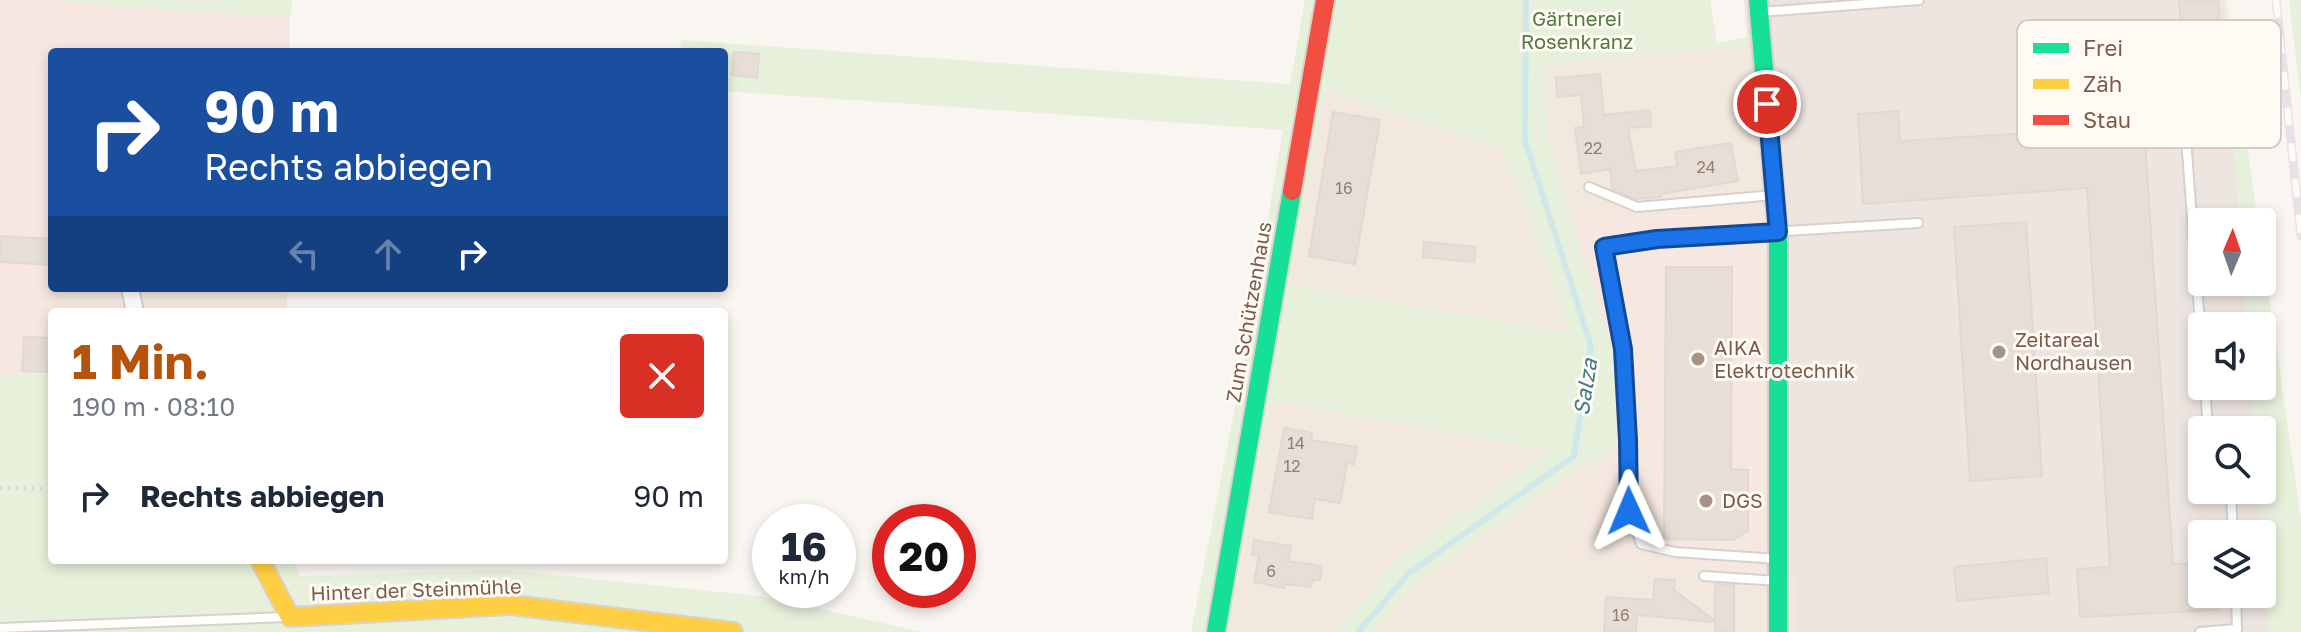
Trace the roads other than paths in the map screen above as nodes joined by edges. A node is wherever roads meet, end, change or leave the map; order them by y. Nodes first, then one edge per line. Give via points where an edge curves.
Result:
1 (1325, 0) edge
2 (1919, 0) edge
3 (1759, 6) edge
4 (2187, 148) edge
5 (1589, 187) dead end
6 (1775, 195) junction
7 (1918, 223) dead end
8 (1778, 232) junction
9 (2199, 312) edge
10 (1779, 559) junction
11 (262, 564) edge
12 (1704, 576) dead end
13 (1779, 581) junction
14 (2236, 608) edge
15 (290, 617) junction
16 (0, 628) edge
17 (733, 632) edge
18 (1216, 632) edge
19 (1778, 632) edge
20 (2200, 632) edge

1 - 18 street, Zum Schützenhaus
2 - 3 lane
3 - 6 street
4 - 9 lane
5 - 6 lane via 1637,207
6 - 8 street
7 - 8 lane
8 - 10 street
8 - 10 lane via 1604,247 1623,349 1629,511 1641,544 1675,552
10 - 13 street
11 - 15 street
12 - 13 lane
13 - 19 street
14 - 20 lane via 2237,629
15 - 16 lane
15 - 17 street, Hinter der Steinmühle via 511,605

